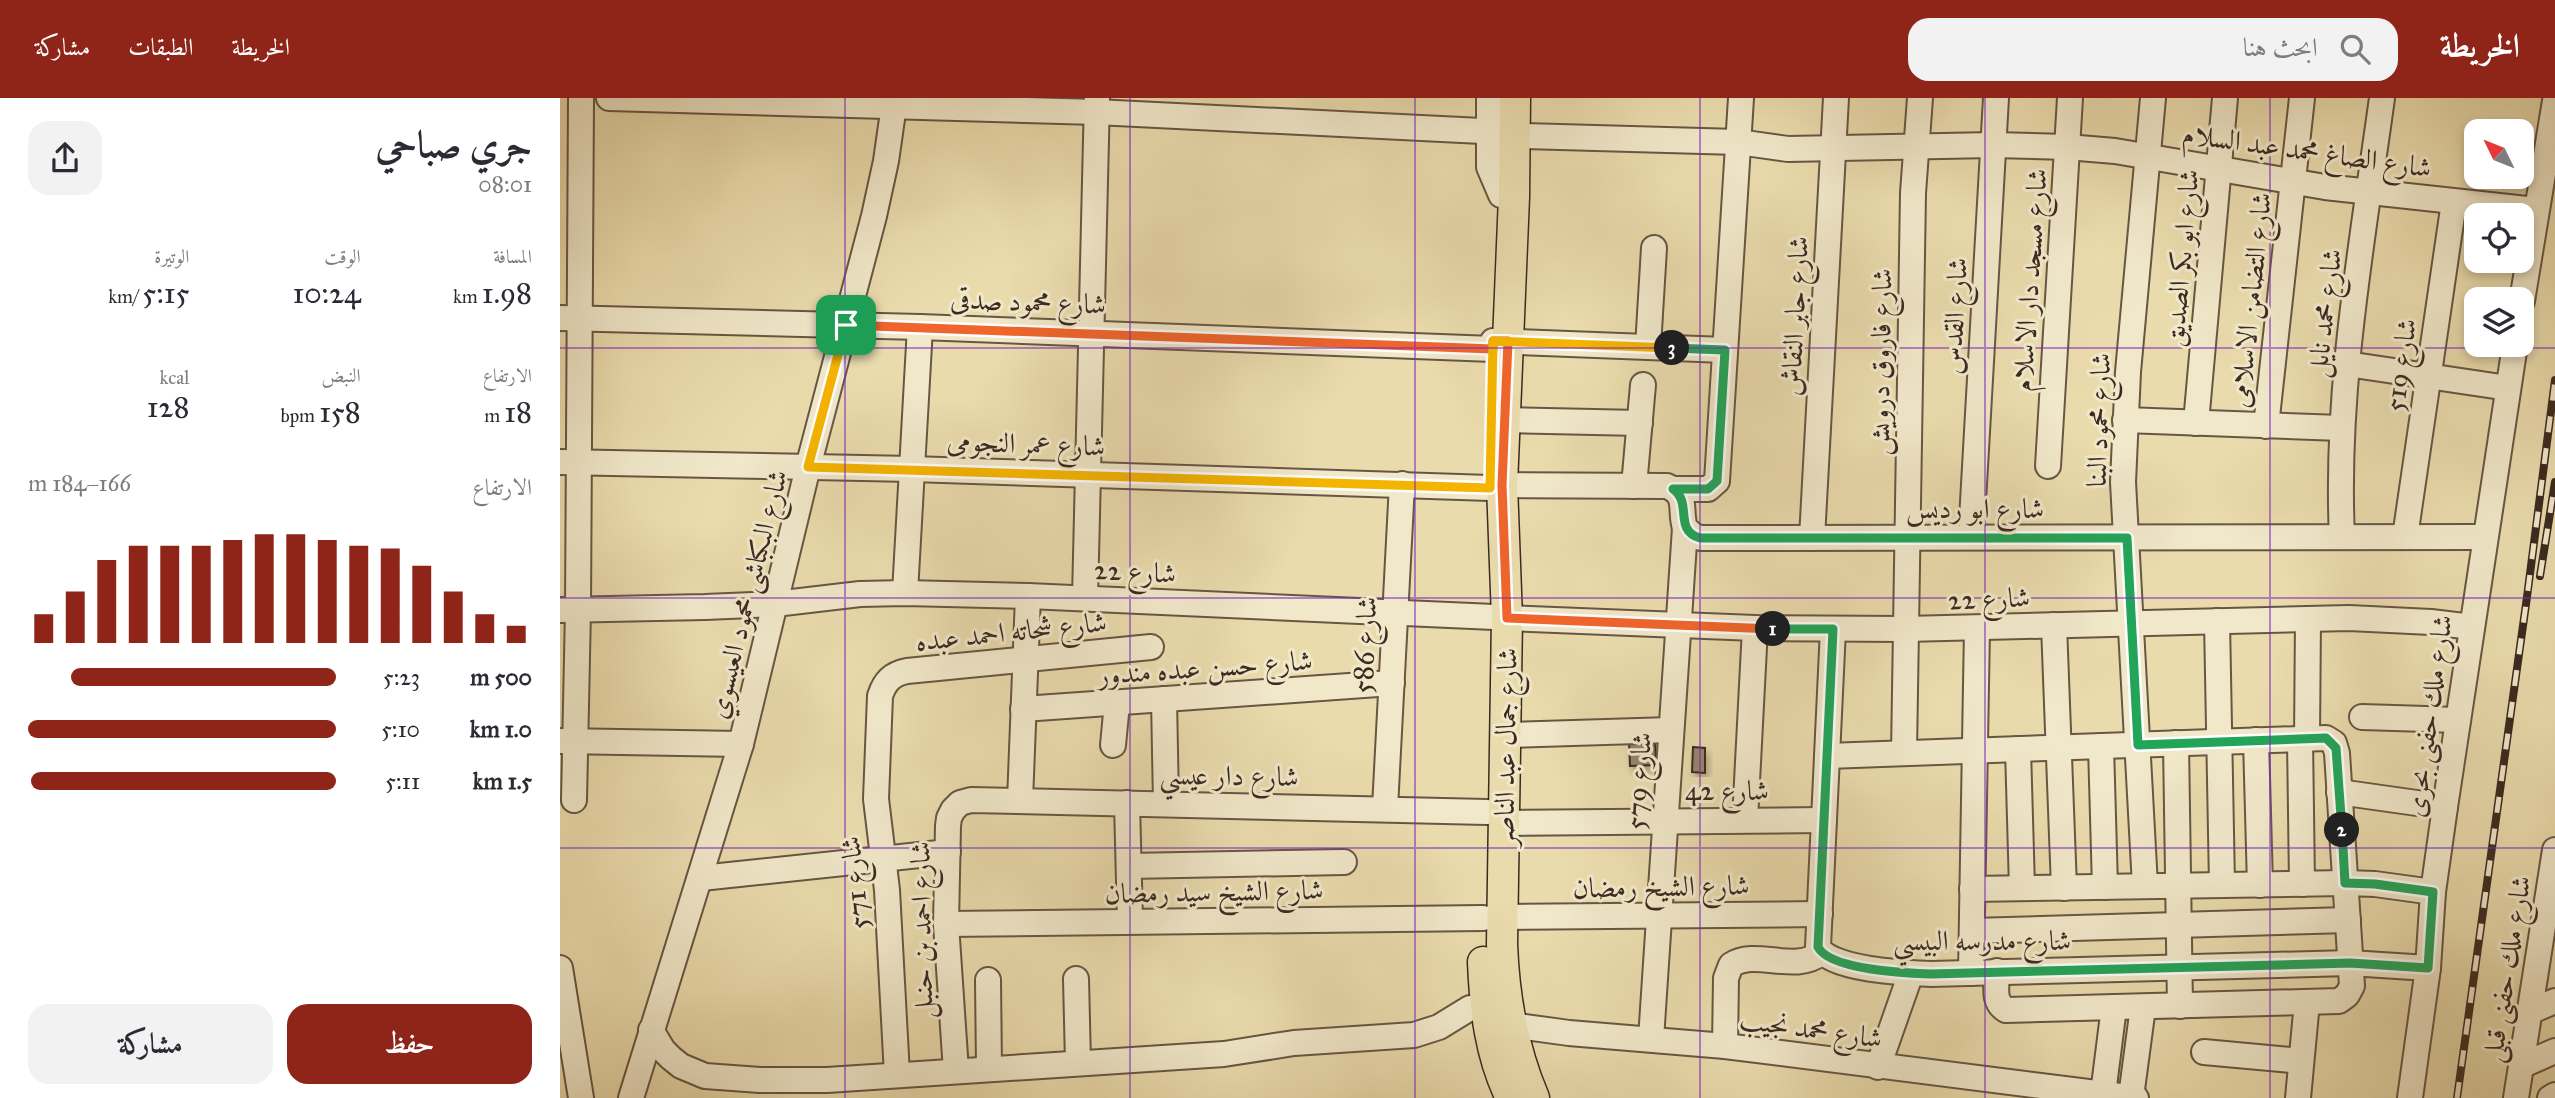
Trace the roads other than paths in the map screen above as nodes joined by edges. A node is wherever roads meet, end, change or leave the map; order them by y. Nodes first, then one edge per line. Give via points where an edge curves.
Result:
1 (581, 98) edge
2 (609, 98) edge
3 (1489, 98) edge
4 (1503, 98) edge
5 (1515, 98) edge
6 (1525, 98) edge
7 (1741, 98) edge
8 (1836, 98) edge
9 (1920, 98) edge
10 (1996, 98) edge
11 (2070, 98) edge
12 (2153, 98) edge
13 (2225, 98) edge
14 (2302, 98) edge
15 (2382, 98) edge
16 (2555, 101) edge
17 (894, 102) edge
18 (1096, 105) edge
19 (1508, 139) junction
20 (1738, 142) junction
21 (1993, 145) junction
22 (1915, 147) junction
23 (2067, 147) junction
24 (1833, 148) junction
25 (2148, 157) junction
26 (2219, 169) junction
27 (2293, 182) junction
28 (2369, 193) junction
29 (2454, 202) junction
30 (2536, 210) junction
31 (1654, 248) dead end
32 (2524, 287) edge
33 (570, 319) edge
34 (846, 325) junction
35 (920, 327) junction
36 (1091, 333) junction
37 (1498, 343) junction
38 (1648, 347) junction
39 (1725, 350) junction
40 (2513, 357) edge
41 (2347, 364) junction
42 (2429, 376) junction
43 (1643, 385) dead end
44 (2508, 388) junction
45 (1504, 420) junction
46 (2125, 420) junction
47 (2196, 423) junction
48 (1640, 424) junction
49 (2266, 426) junction
50 (2341, 428) junction
51 (569, 462) edge
52 (2048, 466) dead end
53 (808, 467) junction
54 (912, 469) junction
55 (1088, 474) junction
56 (1402, 484) junction
57 (1496, 486) junction
58 (1634, 486) junction
59 (1673, 489) junction
60 (1685, 528) junction
61 (1972, 537) junction
62 (2342, 537) junction
63 (2405, 537) junction
64 (2485, 537) junction
65 (1812, 538) junction
66 (1908, 538) junction
67 (2127, 538) junction
68 (905, 593) junction
69 (1028, 596) junction
70 (1086, 598) junction
71 (775, 604) junction
72 (569, 610) edge
73 (1395, 614) junction
74 (1500, 618) junction
75 (2308, 619) junction
76 (2217, 621) junction
77 (2132, 624) junction
78 (1678, 625) junction
79 (2054, 625) junction
80 (2472, 627) junction
81 (1755, 628) junction
82 (1977, 628) junction
83 (1833, 629) junction
84 (1906, 629) junction
85 (1151, 647) dead end
86 (1026, 659) junction
87 (1392, 683) junction
88 (883, 686) joint
89 (1164, 699) junction
90 (1117, 703) junction
91 (1023, 709) junction
92 (2362, 716) dead end
93 (2458, 720) junction
94 (1671, 730) junction
95 (1507, 735) junction
96 (2311, 738) junction
97 (2256, 740) junction
98 (567, 741) edge
99 (2219, 742) junction
100 (2176, 743) junction
101 (741, 744) junction
102 (1113, 745) dead end
103 (2138, 745) junction
104 (2101, 746) junction
105 (2059, 747) junction
106 (2018, 749) junction
107 (1975, 750) junction
108 (1904, 753) junction
109 (1827, 756) junction
110 (2340, 792) junction
111 (574, 800) dead end
112 (971, 800) joint
113 (1020, 801) junction
114 (1127, 803) junction
115 (1166, 803) junction
116 (2445, 807) junction
117 (1385, 808) junction
118 (1495, 817) junction
119 (1665, 820) junction
120 (1745, 820) junction
121 (1824, 820) junction
122 (2555, 850) edge
123 (948, 852) junction
124 (883, 859) junction
125 (1344, 862) dead end
126 (1129, 866) junction
127 (701, 878) junction
128 (2345, 883) junction
129 (2260, 884) junction
130 (2302, 884) junction
131 (2222, 885) junction
132 (2178, 886) junction
133 (2105, 887) junction
134 (2145, 887) junction
135 (2022, 888) junction
136 (2064, 888) junction
137 (1972, 889) junction
138 (2433, 892) junction
139 (1820, 914) junction
140 (1659, 917) junction
141 (1493, 918) junction
142 (2348, 920) junction
143 (1130, 921) junction
144 (946, 924) junction
145 (2179, 926) junction
146 (1972, 931) junction
147 (1821, 953) junction
148 (2546, 956) edge
149 (2350, 963) junction
150 (2179, 967) junction
151 (560, 968) edge
152 (2428, 968) junction
153 (1997, 971) junction
154 (1911, 973) junction
155 (1971, 973) junction
156 (1076, 979) dead end
157 (988, 980) dead end
158 (2555, 1001) edge
159 (2307, 1002) junction
160 (2143, 1006) junction
161 (2180, 1006) junction
162 (2114, 1007) junction
163 (1486, 1008) junction
164 (2529, 1012) junction
165 (1511, 1026) junction
166 (652, 1030) junction
167 (1651, 1038) junction
168 (1724, 1046) junction
169 (2555, 1051) edge
170 (2204, 1052) dead end
171 (2301, 1061) junction
172 (1078, 1063) junction
173 (2521, 1066) junction
174 (1878, 1067) junction
175 (989, 1069) junction
176 (956, 1071) junction
177 (897, 1075) junction
178 (2103, 1094) junction
179 (2555, 1096) edge
180 (2409, 1097) edge
181 (581, 1098) edge
182 (631, 1098) edge
183 (1511, 1098) edge
184 (1534, 1098) edge
185 (2133, 1098) edge
186 (2298, 1098) edge
187 (2516, 1098) edge
188 (2550, 1098) edge

1 - 33 street
2 - 17 street, شارع الصاغ محمد عبد السلام
3 - 19 street
4 - 19 main road, شارع جمال عبد الناصر
5 - 19 main road, شارع جمال عبد الناصر
6 - 19 street
7 - 20 street
8 - 24 street, شارع جابر النقاش
9 - 22 street, شارع فاروق درويش
10 - 21 street, شارع القدس
11 - 23 street, شارع مسجد دار الاسلام
12 - 25 street, شارع محمود البنا
13 - 26 street, شارع ابو بكر الصديق
14 - 27 street, شارع التضامن الاسلامى
15 - 28 street, شارع محمد نايل
16 - 30 street
17 - 18 street, شارع الصاغ محمد عبد السلام
17 - 34 street, شارع البكباشى محمود العيسوي via 876,205
18 - 19 street, شارع الصاغ محمد عبد السلام
18 - 36 street
19 - 20 street, شارع الصاغ محمد عبد السلام
19 - 37 main road, شارع جمال عبد الناصر
19 - 37 main road, شارع جمال عبد الناصر via 1501,195
20 - 24 street, شارع الصاغ محمد عبد السلام via 1788,149
20 - 39 street
21 - 22 street, شارع الصاغ محمد عبد السلام
21 - 23 street, شارع الصاغ محمد عبد السلام
21 - 61 street, شارع القدس
22 - 24 street, شارع الصاغ محمد عبد السلام
22 - 66 street, شارع فاروق درويش
23 - 25 street, شارع الصاغ محمد عبد السلام
23 - 52 street, شارع مسجد دار الاسلام
24 - 65 street, شارع جابر النقاش
25 - 26 street, شارع الصاغ محمد عبد السلام
25 - 46 street, شارع محمود البنا
26 - 27 street, شارع الصاغ محمد عبد السلام
26 - 47 street, شارع ابو بكر الصديق
27 - 28 street, شارع الصاغ محمد عبد السلام
27 - 49 street, شارع التضامن الاسلامى
28 - 29 street, شارع الصاغ محمد عبد السلام
28 - 41 street, شارع محمد نايل
29 - 30 street, شارع الصاغ محمد عبد السلام
29 - 42 street, شارع 519
30 - 32 street
31 - 38 street
33 - 34 street, شارع محمود صدقى
33 - 51 street
34 - 35 street, شارع محمود صدقى
34 - 53 street, شارع البكباشى محمود العيسوي
35 - 36 street, شارع محمود صدقى
35 - 54 street
36 - 37 street, شارع محمود صدقى
36 - 55 street
37 - 38 street, شارع محمود صدقى
37 - 45 main road, شارع جمال عبد الناصر
37 - 57 main road, شارع جمال عبد الناصر
38 - 39 street, شارع محمود صدقى
39 - 59 street via 1717,481 1708,489
40 - 44 street, شارع ملك حفنى بحرى
41 - 42 street
41 - 50 street, شارع محمد نايل
42 - 44 street
42 - 63 street, شارع 519
43 - 48 street
44 - 64 street, شارع ملك حفنى بحرى
45 - 48 street
45 - 57 main road, شارع جمال عبد الناصر
46 - 47 street
46 - 67 street, شارع محمود البنا
47 - 49 street
48 - 58 street
49 - 50 street
50 - 62 street, شارع محمد نايل
51 - 53 street, شارع عمر النجومى
51 - 72 street
53 - 54 street, شارع عمر النجومى
53 - 71 street, شارع البكباشى محمود العيسوي
54 - 55 street, شارع عمر النجومى
54 - 68 street
55 - 56 street, شارع عمر النجومى
55 - 70 street
56 - 57 street, شارع عمر النجومى
56 - 73 street, شارع 586
57 - 58 street
57 - 74 main road, شارع جمال عبد الناصر
58 - 59 street
59 - 60 street via 1684,505
60 - 65 street, شارع ابو رديس via 1700,538
60 - 78 street, شارع 579
61 - 66 street, شارع ابو رديس
61 - 67 street, شارع ابو رديس
62 - 63 street, شارع ابو رديس
62 - 67 street, شارع ابو رديس
63 - 64 street, شارع ابو رديس
64 - 80 street, شارع ملك حفنى بحرى
65 - 66 street, شارع ابو رديس
66 - 84 street, شارع فاروق درويش
67 - 77 street, شارع محمود البنا
68 - 69 street, شارع 22
68 - 71 street, شارع 22
69 - 70 street, شارع 22
69 - 86 street
70 - 73 street, شارع 22
71 - 72 street, شارع 22
71 - 101 street, شارع البكباشى محمود العيسوي
72 - 98 street
73 - 74 street, شارع 22
73 - 87 street, شارع 586
74 - 78 street, شارع 22
74 - 95 main road, شارع جمال عبد الناصر
74 - 118 main road, شارع جمال عبد الناصر
75 - 76 street, شارع 22
75 - 80 street, شارع 22 via 2390,618
75 - 96 street
76 - 77 street, شارع 22
76 - 99 street
77 - 79 street, شارع 22
77 - 103 street, شارع محمود البنا
78 - 81 street, شارع 22
78 - 94 street, شارع 579
79 - 82 street, شارع 22
79 - 105 street
80 - 93 street, شارع ملك حفنى بحرى
81 - 83 street, شارع 22
81 - 120 street
82 - 84 street, شارع 22
82 - 107 street
83 - 84 street, شارع 22
83 - 109 street
84 - 108 street, شارع فاروق درويش
85 - 86 street, شارع شحاته احمد عبده
86 - 88 street, شارع شحاته احمد عبده via 908,671 889,678
86 - 91 street
87 - 89 street, شارع حسن عبده مندور
87 - 117 street, شارع 586
88 - 124 street, شارع 571 via 875,782
89 - 90 street, شارع حسن عبده مندور
89 - 115 street
90 - 91 street, شارع حسن عبده مندور
90 - 102 street
91 - 113 street
92 - 93 street
93 - 116 street, شارع ملك حفنى بحرى
94 - 95 street
94 - 119 street, شارع 579
95 - 118 main road, شارع جمال عبد الناصر
96 - 97 street
96 - 110 street via 2336,748
96 - 130 street
97 - 99 street
97 - 129 street
98 - 101 street
98 - 111 street
99 - 100 street
99 - 131 street
100 - 103 street
100 - 132 street
101 - 127 street, شارع البكباشى محمود العيسوي
103 - 104 street
103 - 134 street, شارع محمود البنا
104 - 105 street
104 - 133 street
105 - 106 street
105 - 136 street
106 - 107 street
106 - 135 street
107 - 108 street
107 - 137 street
108 - 109 street
109 - 121 street
110 - 116 street
110 - 128 street
112 - 113 street, شارع دار عيسي
112 - 123 street, شارع احمد بن حنبل via 960,803 949,818
113 - 114 street, شارع دار عيسي
114 - 115 street, شارع دار عيسي
114 - 126 street
115 - 117 street, شارع دار عيسي
116 - 138 street, شارع ملك حفنى بحرى
117 - 118 street, شارع دار عيسي
118 - 119 street, شارع 42
118 - 141 main road, شارع جمال عبد الناصر
119 - 120 street, شارع 42
119 - 140 street, شارع 579
120 - 121 street, شارع 42
121 - 139 street
122 - 148 street, شارع ملك حفنى قبلى
123 - 124 street
123 - 144 street, شارع احمد بن حنبل
124 - 127 street
124 - 177 street, شارع 571
125 - 126 street
126 - 143 street
127 - 166 street, شارع البكباشى محمود العيسوي
128 - 130 street
128 - 138 street
128 - 142 street
129 - 130 street
129 - 131 street
131 - 132 street
132 - 134 street
132 - 145 street
133 - 134 street
133 - 136 street
135 - 136 street
135 - 137 street
137 - 146 street
138 - 152 street, شارع ملك حفنى بحرى
139 - 140 street, شارع الشيخ رمضان
139 - 147 street
140 - 141 street, شارع الشيخ رمضان
140 - 167 street, شارع 579
141 - 143 street, شارع الشيخ سيد رمضان
141 - 163 main road, شارع جمال عبد الناصر
141 - 165 main road, شارع جمال عبد الناصر
142 - 145 street
142 - 149 street
143 - 144 street, شارع الشيخ سيد رمضان
144 - 176 street, شارع احمد بن حنبل
145 - 146 street
145 - 150 street
146 - 155 street
147 - 154 street, شارع مدرسه البيسي via 1859,966
147 - 168 street via 1808,961 1744,960 1731,965 1726,978
148 - 164 street, شارع ملك حفنى قبلى
149 - 150 street, شارع مدرسه البيسي
149 - 152 street, شارع مدرسه البيسي
149 - 159 street via 2352,986 2347,995 2339,1001
150 - 153 street, شارع مدرسه البيسي
150 - 161 street
151 - 181 street
152 - 180 street, شارع ملك حفنى بحرى
153 - 155 street, شارع مدرسه البيسي
153 - 162 street via 1997,1002 2006,1010
154 - 155 street, شارع مدرسه البيسي
154 - 174 street
156 - 172 street
157 - 175 street
158 - 164 street
159 - 161 street
159 - 171 street
160 - 161 street
160 - 162 street
160 - 185 street
162 - 178 street
163 - 172 street via 1470,1008 1439,1027 1414,1035 1294,1043 1224,1055
163 - 183 main road, شارع جمال عبد الناصر via 1495,1060
164 - 173 street, شارع ملك حفنى قبلى
165 - 167 street, شارع محمد نجيب
165 - 184 main road, شارع جمال عبد الناصر
166 - 177 street via 671,1058 705,1076 827,1080
166 - 182 street, شارع البكباشى محمود العيسوي
167 - 168 street, شارع محمد نجيب
168 - 174 street, شارع محمد نجيب
169 - 173 street
170 - 171 street
171 - 186 street
172 - 175 street
173 - 187 street, شارع ملك حفنى قبلى
174 - 178 street, شارع محمد نجيب
175 - 176 street
176 - 177 street
178 - 185 street, شارع محمد نجيب
179 - 188 street

